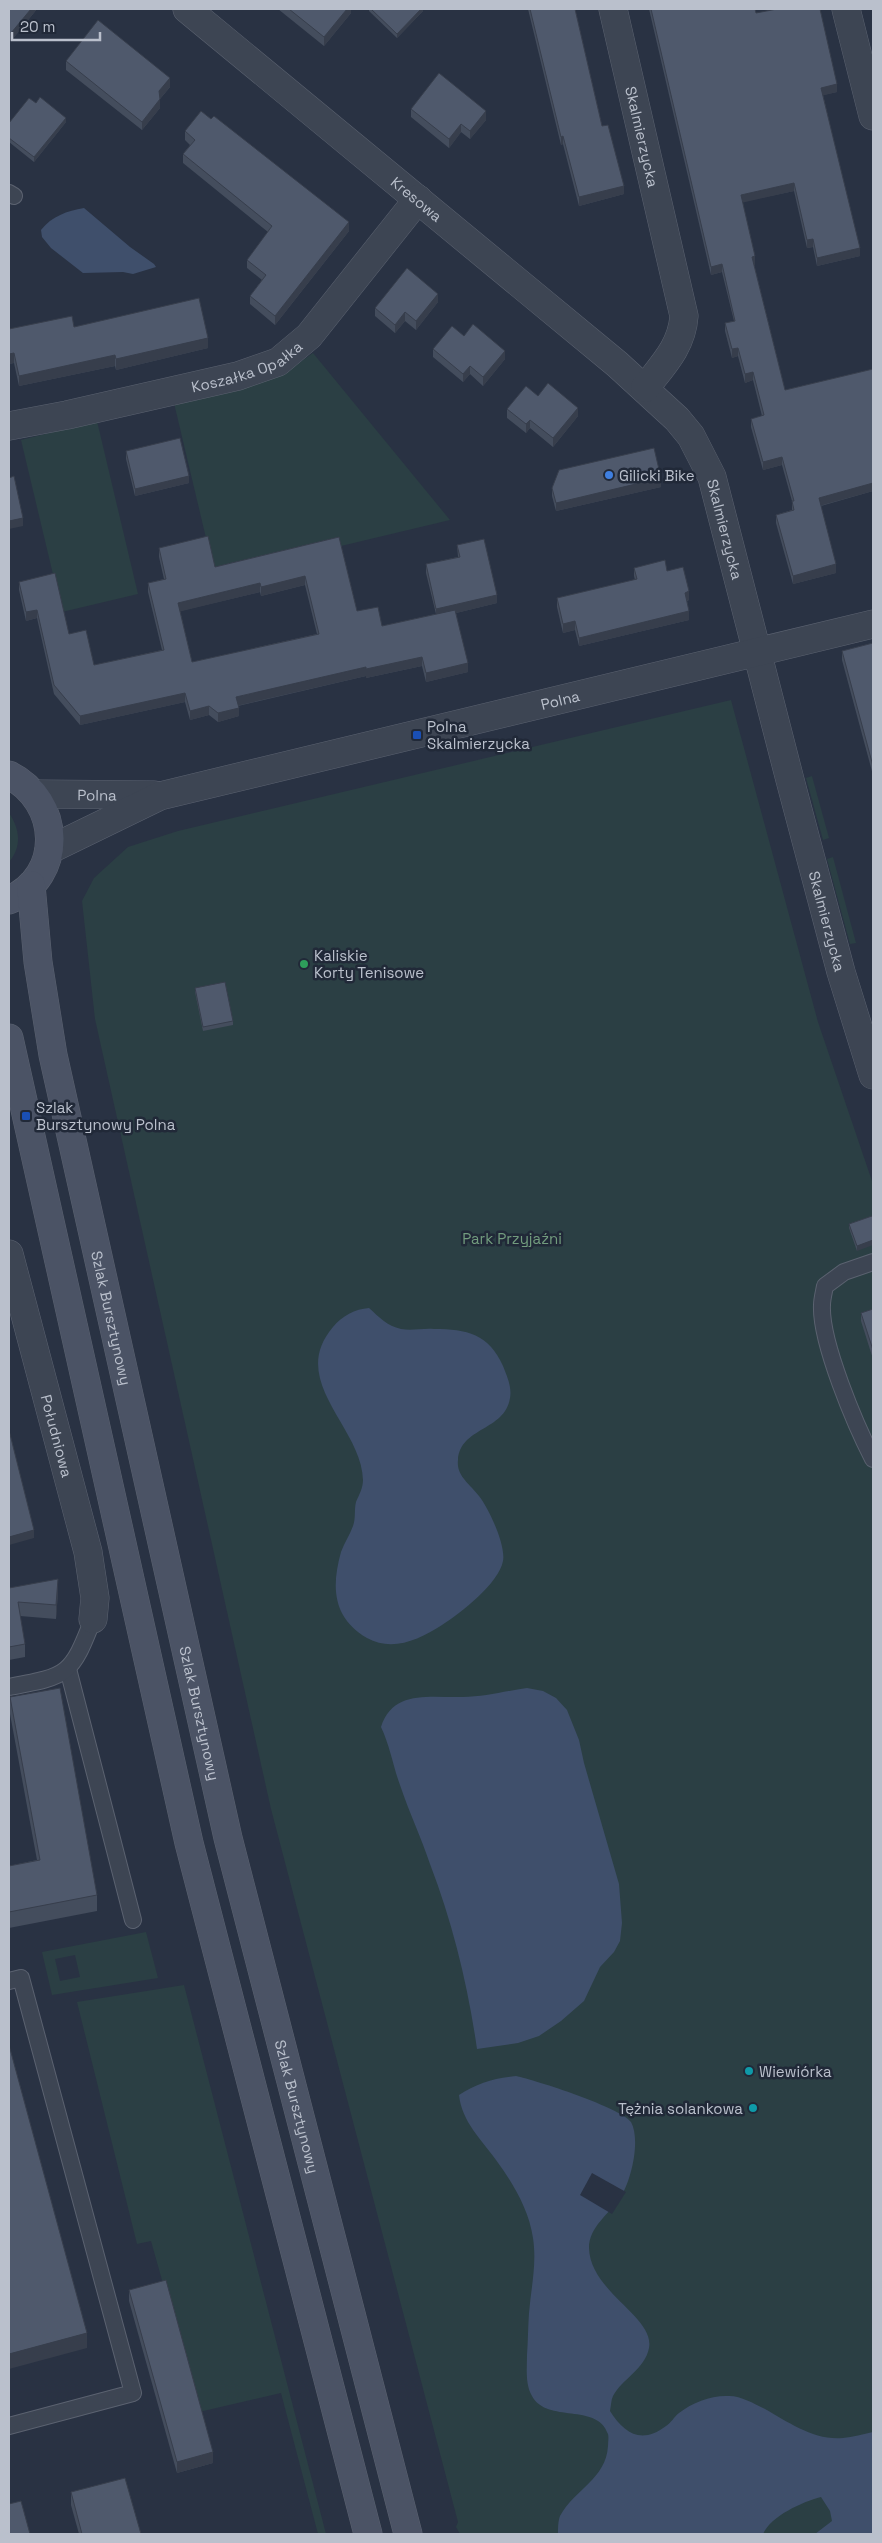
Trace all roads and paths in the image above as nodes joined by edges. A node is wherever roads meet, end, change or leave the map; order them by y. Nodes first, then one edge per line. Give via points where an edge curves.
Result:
1 (187, 9) edge
2 (613, 9) edge
3 (846, 9) edge
4 (873, 116) edge
5 (418, 200) junction
6 (645, 388) junction
7 (9, 426) edge
8 (873, 624) edge
9 (757, 653) junction
10 (9, 775) edge
11 (34, 794) junction
12 (160, 796) junction
13 (49, 850) junction
14 (20, 893) edge
15 (9, 1038) edge
16 (873, 1075) edge
17 (9, 1254) edge
18 (873, 1262) edge
19 (873, 1459) edge
20 (93, 1619) joint
21 (68, 1669) junction
22 (9, 1687) edge
23 (133, 1920) dead end
24 (9, 1981) edge
25 (9, 2426) edge
26 (368, 2534) edge
27 (408, 2534) edge

1 - 5 street, Kresowa
2 - 6 street, Skalmierzycka via 684,316 676,349
3 - 4 street
5 - 6 street, Kresowa
5 - 7 street, Koszałka Opałka via 309,336 278,362 238,376
6 - 9 street, Skalmierzycka via 691,436 712,477
8 - 9 street, Polna
9 - 12 street, Polna
9 - 16 street, Skalmierzycka via 841,972
10 - 11 main road
11 - 12 street, Polna
11 - 13 main road via 50,828
12 - 13 street, Polna
13 - 14 main road via 43,868
14 - 27 main road, Szlak Bursztynowy via 36,946 52,1055 213,1772
15 - 26 main road via 189,1843
17 - 20 street, Południowa via 88,1552 95,1598
18 - 19 lane via 844,1272 825,1286 822,1306 827,1338 856,1426
20 - 21 lane via 78,1656
21 - 22 lane via 45,1680
21 - 23 lane
24 - 25 lane via 21,1978 133,2393

